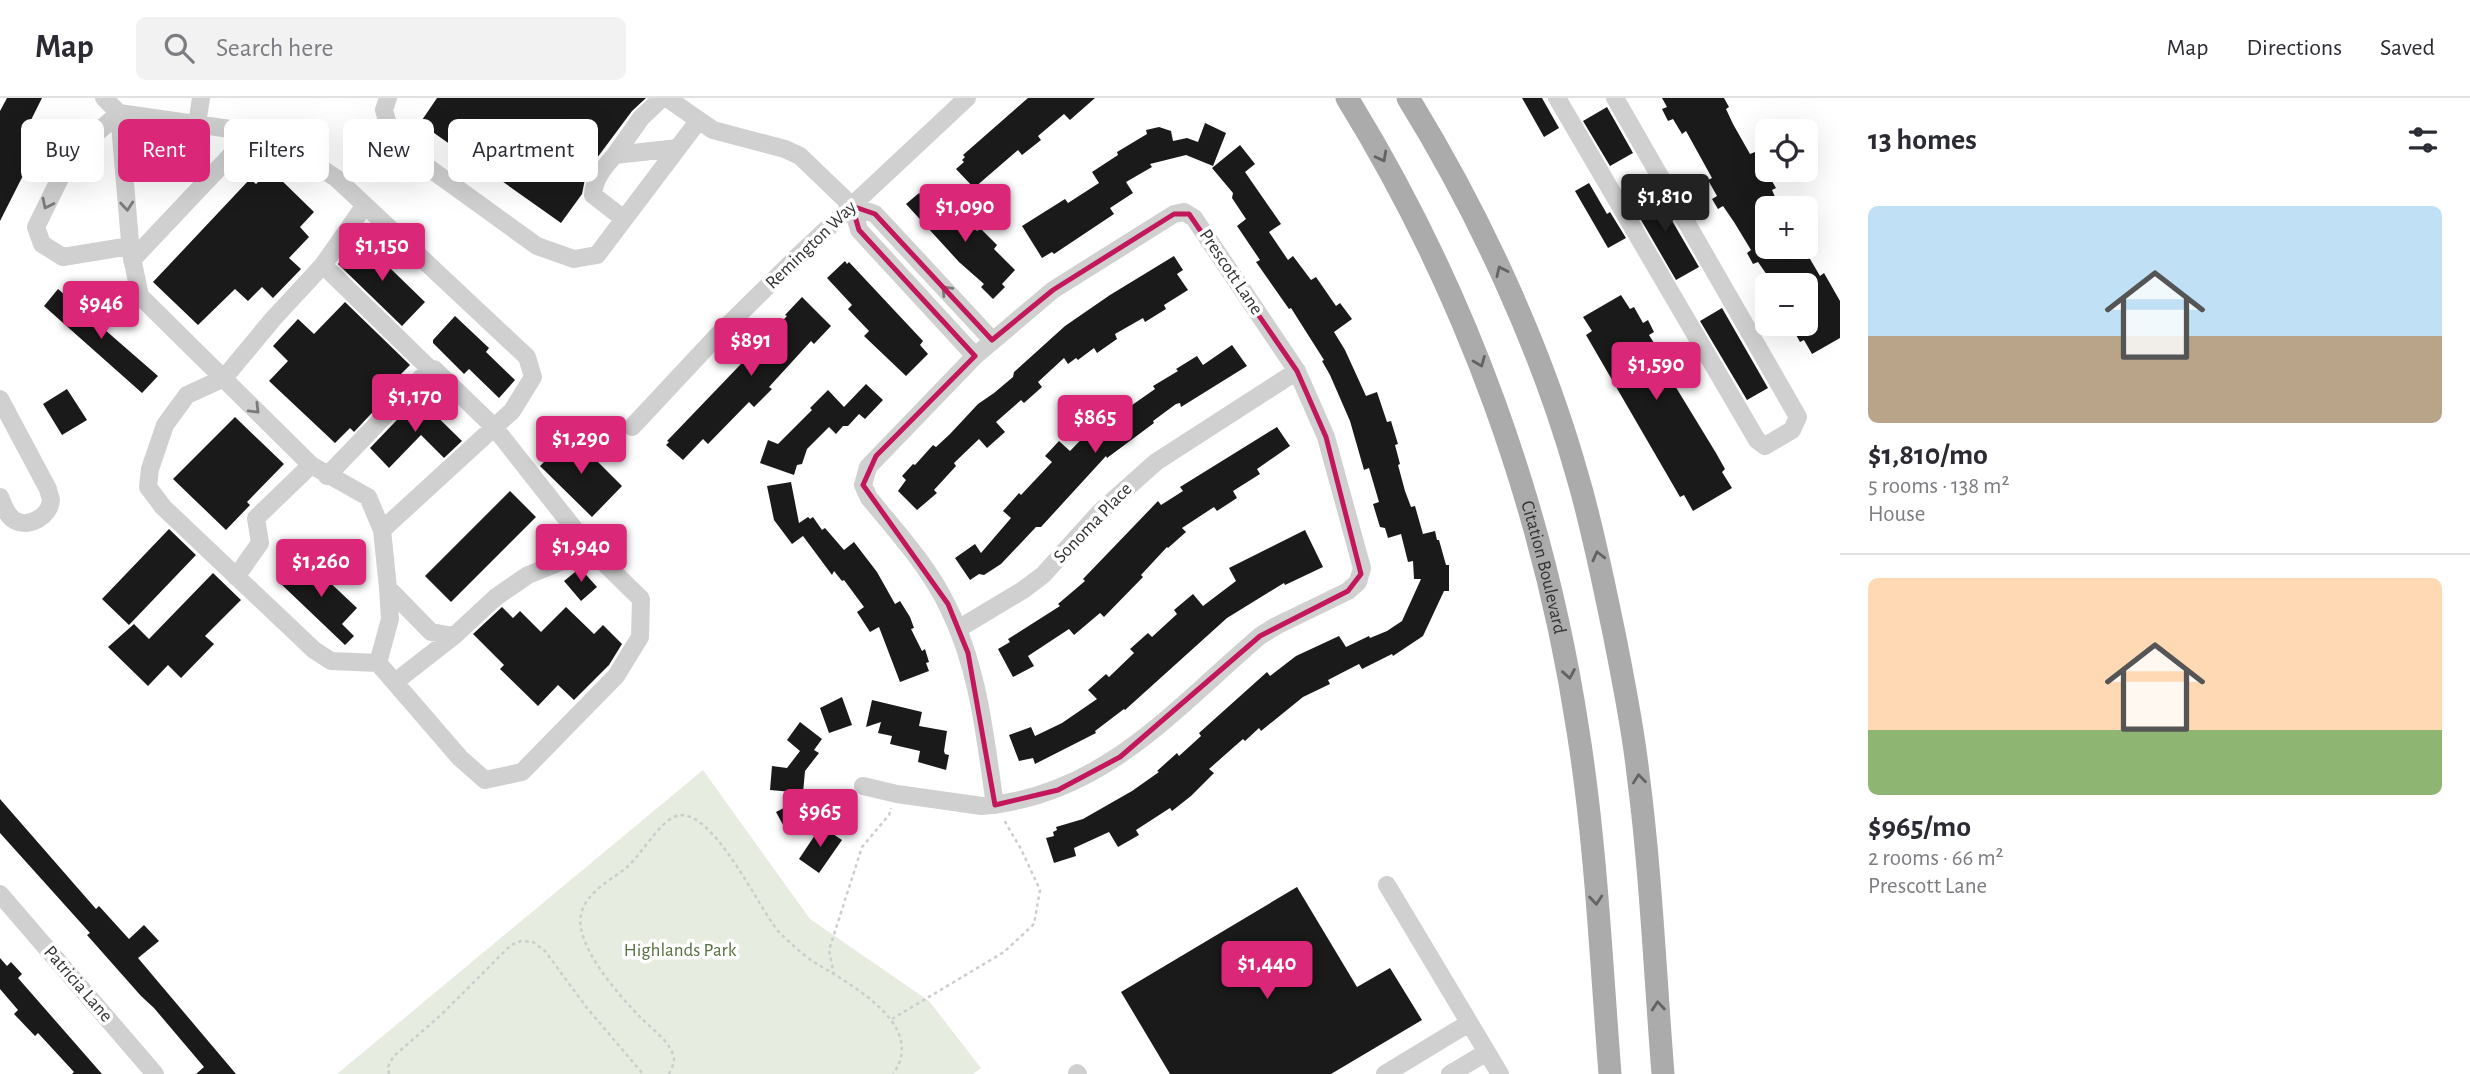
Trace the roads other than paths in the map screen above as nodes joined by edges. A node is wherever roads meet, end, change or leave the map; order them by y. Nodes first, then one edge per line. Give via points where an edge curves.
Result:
1 (104, 98) edge
2 (201, 98) edge
3 (388, 98) edge
4 (665, 98) edge
5 (967, 98) edge
6 (1347, 98) edge
7 (1408, 98) edge
8 (1557, 98) edge
9 (1615, 98) edge
10 (119, 113) junction
11 (162, 119) edge
12 (198, 119) edge
13 (699, 120) junction
14 (678, 148) junction
15 (615, 155) junction
16 (224, 161) edge
17 (329, 173) edge
18 (365, 205) junction
19 (852, 206) junction
20 (624, 219) junction
21 (131, 253) junction
22 (323, 265) junction
23 (992, 340) junction
24 (975, 356) junction
25 (430, 369) junction
26 (1297, 371) junction
27 (224, 378) junction
28 (2, 405) edge
29 (494, 427) junction
30 (632, 427) dead end
31 (311, 466) junction
32 (327, 476) junction
33 (0, 497) edge
34 (382, 530) junction
35 (592, 550) junction
36 (236, 578) junction
37 (388, 588) junction
38 (958, 629) junction
39 (454, 636) junction
40 (378, 663) junction
41 (395, 682) junction
42 (863, 786) dead end
43 (995, 805) junction
44 (1387, 885) dead end
45 (0, 894) edge
46 (1469, 1023) junction
47 (1487, 1052) junction
48 (155, 1074) edge
49 (1385, 1074) edge
50 (1450, 1074) edge
51 (1500, 1074) edge
52 (1610, 1074) edge
53 (1663, 1074) edge

1 - 10 street
2 - 12 street
3 - 20 street via 384,110 393,142 537,246 574,260 597,255
4 - 13 street
4 - 15 street via 641,118
5 - 19 street, Remington Way
6 -> 52 main road, Citation Boulevard via 1452,296 1505,429 1538,533 1561,634 1587,794
53 -> 7 main road via 1638,772 1603,579 1578,478 1538,359 1505,280
8 - 9 street via 1757,440 1765,446 1792,430 1798,417
10 - 11 street
10 -> 21 street
10 -> 21 street via 66,166 36,227 42,244 63,257
13 - 14 street
13 - 19 street via 713,130 800,156
14 - 15 street
14 - 20 street
15 - 20 street via 594,185 593,195
16 - 21 street
17 - 18 street
18 - 22 street
18 - 29 street via 527,357 533,377 513,411
23 -> 19 street via 875,214
19 - 24 street via 859,230
19 - 30 street, Remington Way via 718,335
21 - 27 street via 140,296
22 - 25 street
22 - 27 street
23 - 24 street, Prescott Lane
23 - 26 street, Prescott Lane via 1053,290 1184,212 1194,218
24 - 38 street, Prescott Lane via 876,456 863,485 934,583
25 - 29 street
25 - 32 street
26 - 38 street, Sonoma Place via 1156,462 1100,512 1043,575
26 - 43 street, Prescott Lane via 1326,437 1362,568 1358,582 1260,636 1139,742 1100,769 1039,797
27 -> 31 street
27 - 36 street via 187,395 165,425 148,487
28 - 33 street via 51,500 41,518 26,523 9,516
29 - 34 street
29 - 35 street
31 - 32 street
31 - 36 street via 256,518 260,543
32 - 34 street via 368,497
34 - 37 street
35 - 39 street via 528,575
35 - 41 street via 641,599 640,637 615,676 522,772 485,780 460,758
36 - 40 street via 314,650 331,660
37 - 39 street via 431,632
37 - 40 street via 390,619
38 - 43 street, Prescott Lane via 977,686
39 - 41 street
40 - 41 street
42 - 43 street, Prescott Lane via 961,804
44 - 46 street
45 - 48 street, Patricia Lane
46 - 47 street
46 - 49 street
47 - 50 street
47 - 51 street

